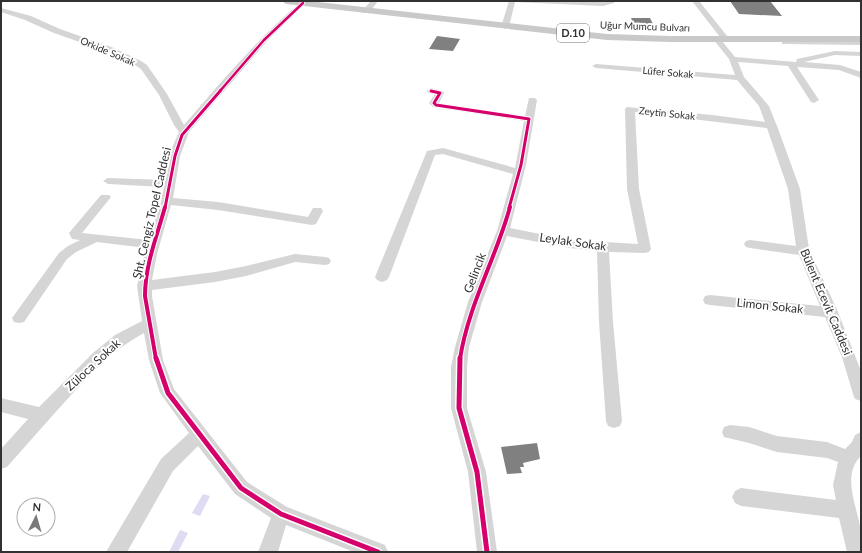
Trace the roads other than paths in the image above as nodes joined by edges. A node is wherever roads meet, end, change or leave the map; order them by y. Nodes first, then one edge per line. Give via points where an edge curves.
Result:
1 (286, 1) edge
2 (290, 1) edge
3 (375, 1) edge
4 (512, 1) edge
5 (518, 1) edge
6 (611, 1) edge
7 (695, 1) edge
8 (553, 2) edge
9 (303, 3) junction
10 (1, 10) edge
11 (366, 11) junction
12 (505, 26) junction
13 (721, 39) junction
14 (861, 39) edge
15 (776, 42) dead end
16 (861, 43) edge
17 (861, 54) edge
18 (733, 59) junction
19 (794, 64) junction
20 (596, 66) dead end
21 (861, 75) edge
22 (740, 78) junction
23 (431, 91) dead end
24 (532, 100) dead end
25 (814, 100) dead end
26 (529, 119) junction
27 (772, 126) junction
28 (184, 131) junction
29 (518, 172) junction
30 (108, 181) dead end
31 (170, 184) junction
32 (105, 197) dead end
33 (167, 201) junction
34 (317, 211) dead end
35 (502, 231) junction
36 (98, 237) junction
37 (750, 244) dead end
38 (154, 245) junction
39 (603, 247) junction
40 (645, 249) joint
41 (803, 251) junction
42 (325, 261) dead end
43 (382, 277) dead end
44 (144, 286) junction
45 (710, 300) dead end
46 (831, 312) junction
47 (20, 318) dead end
48 (150, 323) junction
49 (861, 394) edge
50 (1, 405) edge
51 (42, 415) junction
52 (614, 421) dead end
53 (730, 432) dead end
54 (199, 434) junction
55 (861, 444) edge
56 (846, 458) junction
57 (1, 461) edge
58 (741, 497) dead end
59 (846, 510) junction
60 (281, 514) junction
61 (116, 552) edge
62 (268, 552) edge
63 (378, 552) edge
64 (487, 552) edge
65 (857, 552) edge

1 - 2 main road, Uğur Mumcu Bulvarı / D.10
2 - 9 main road, Uğur Mumcu Bulvarı / D.10
3 - 11 street
4 - 12 street
5 - 8 street
6 - 8 street via 608,4
7 - 13 street, Bülent Ecevit Caddesi
9 - 11 main road, Uğur Mumcu Bulvarı / D.10
9 - 28 street, Şht. Cengiz Topel Caddesi via 272,30
10 - 28 street, Orkide Sokak via 28,18 138,63 144,67 163,94
11 - 12 main road, Uğur Mumcu Bulvarı / D.10
12 - 13 main road, Uğur Mumcu Bulvarı / D.10 via 632,38
13 - 14 main road, Uğur Mumcu Bulvarı / D.10
13 - 18 street, Bülent Ecevit Caddesi
15 - 16 street
17 - 19 street via 835,53 800,60
18 - 19 street
18 - 22 street, Bülent Ecevit Caddesi
19 - 21 street via 840,68
19 - 25 street
20 - 22 street, Lűfer Sokak
22 - 27 street, Bülent Ecevit Caddesi via 764,106
23 - 26 street via 440,92 434,103 436,105
24 - 26 street, Gelincik
26 - 29 street, Gelincik
27 - 40 street, Zeytin Sokak via 630,109 633,189
27 - 41 street, Bülent Ecevit Caddesi via 794,189
28 - 31 street, Şht. Cengiz Topel Caddesi via 179,141
29 - 35 street, Gelincik
29 - 43 street via 443,151 431,153
30 - 31 street
31 - 33 street, Şht. Cengiz Topel Caddesi
32 - 36 street via 75,233 76,236
33 - 34 street via 218,206 312,222
33 - 38 street, Şht. Cengiz Topel Caddesi
35 - 39 street, Leylak Sokak via 570,244
35 - 64 street, Gelincik via 475,302 459,367 459,408 477,472
36 - 38 street
36 - 47 street via 63,256
37 - 41 street
38 - 44 street, Şht. Cengiz Topel Caddesi
39 - 40 street, Leylak Sokak
39 - 52 street
41 - 46 street, Bülent Ecevit Caddesi
42 - 44 street via 295,258 215,277
44 - 48 street, Şht. Cengiz Topel Caddesi
45 - 46 street, Limon Sokak
46 - 49 street, Bülent Ecevit Caddesi
48 - 51 street, Züloca Sokak via 120,339 98,357
48 - 54 street, Şht. Cengiz Topel Caddesi via 156,360 168,393
50 - 51 street
51 - 57 street, Züloca Sokak
53 - 56 street via 777,444 827,450
54 - 60 street, Şht. Cengiz Topel Caddesi via 242,488
54 - 61 street via 167,465
55 - 56 street
56 - 59 street via 842,485
58 - 59 street
59 - 65 street
60 - 62 street
60 - 63 street, Şht. Cengiz Topel Caddesi

